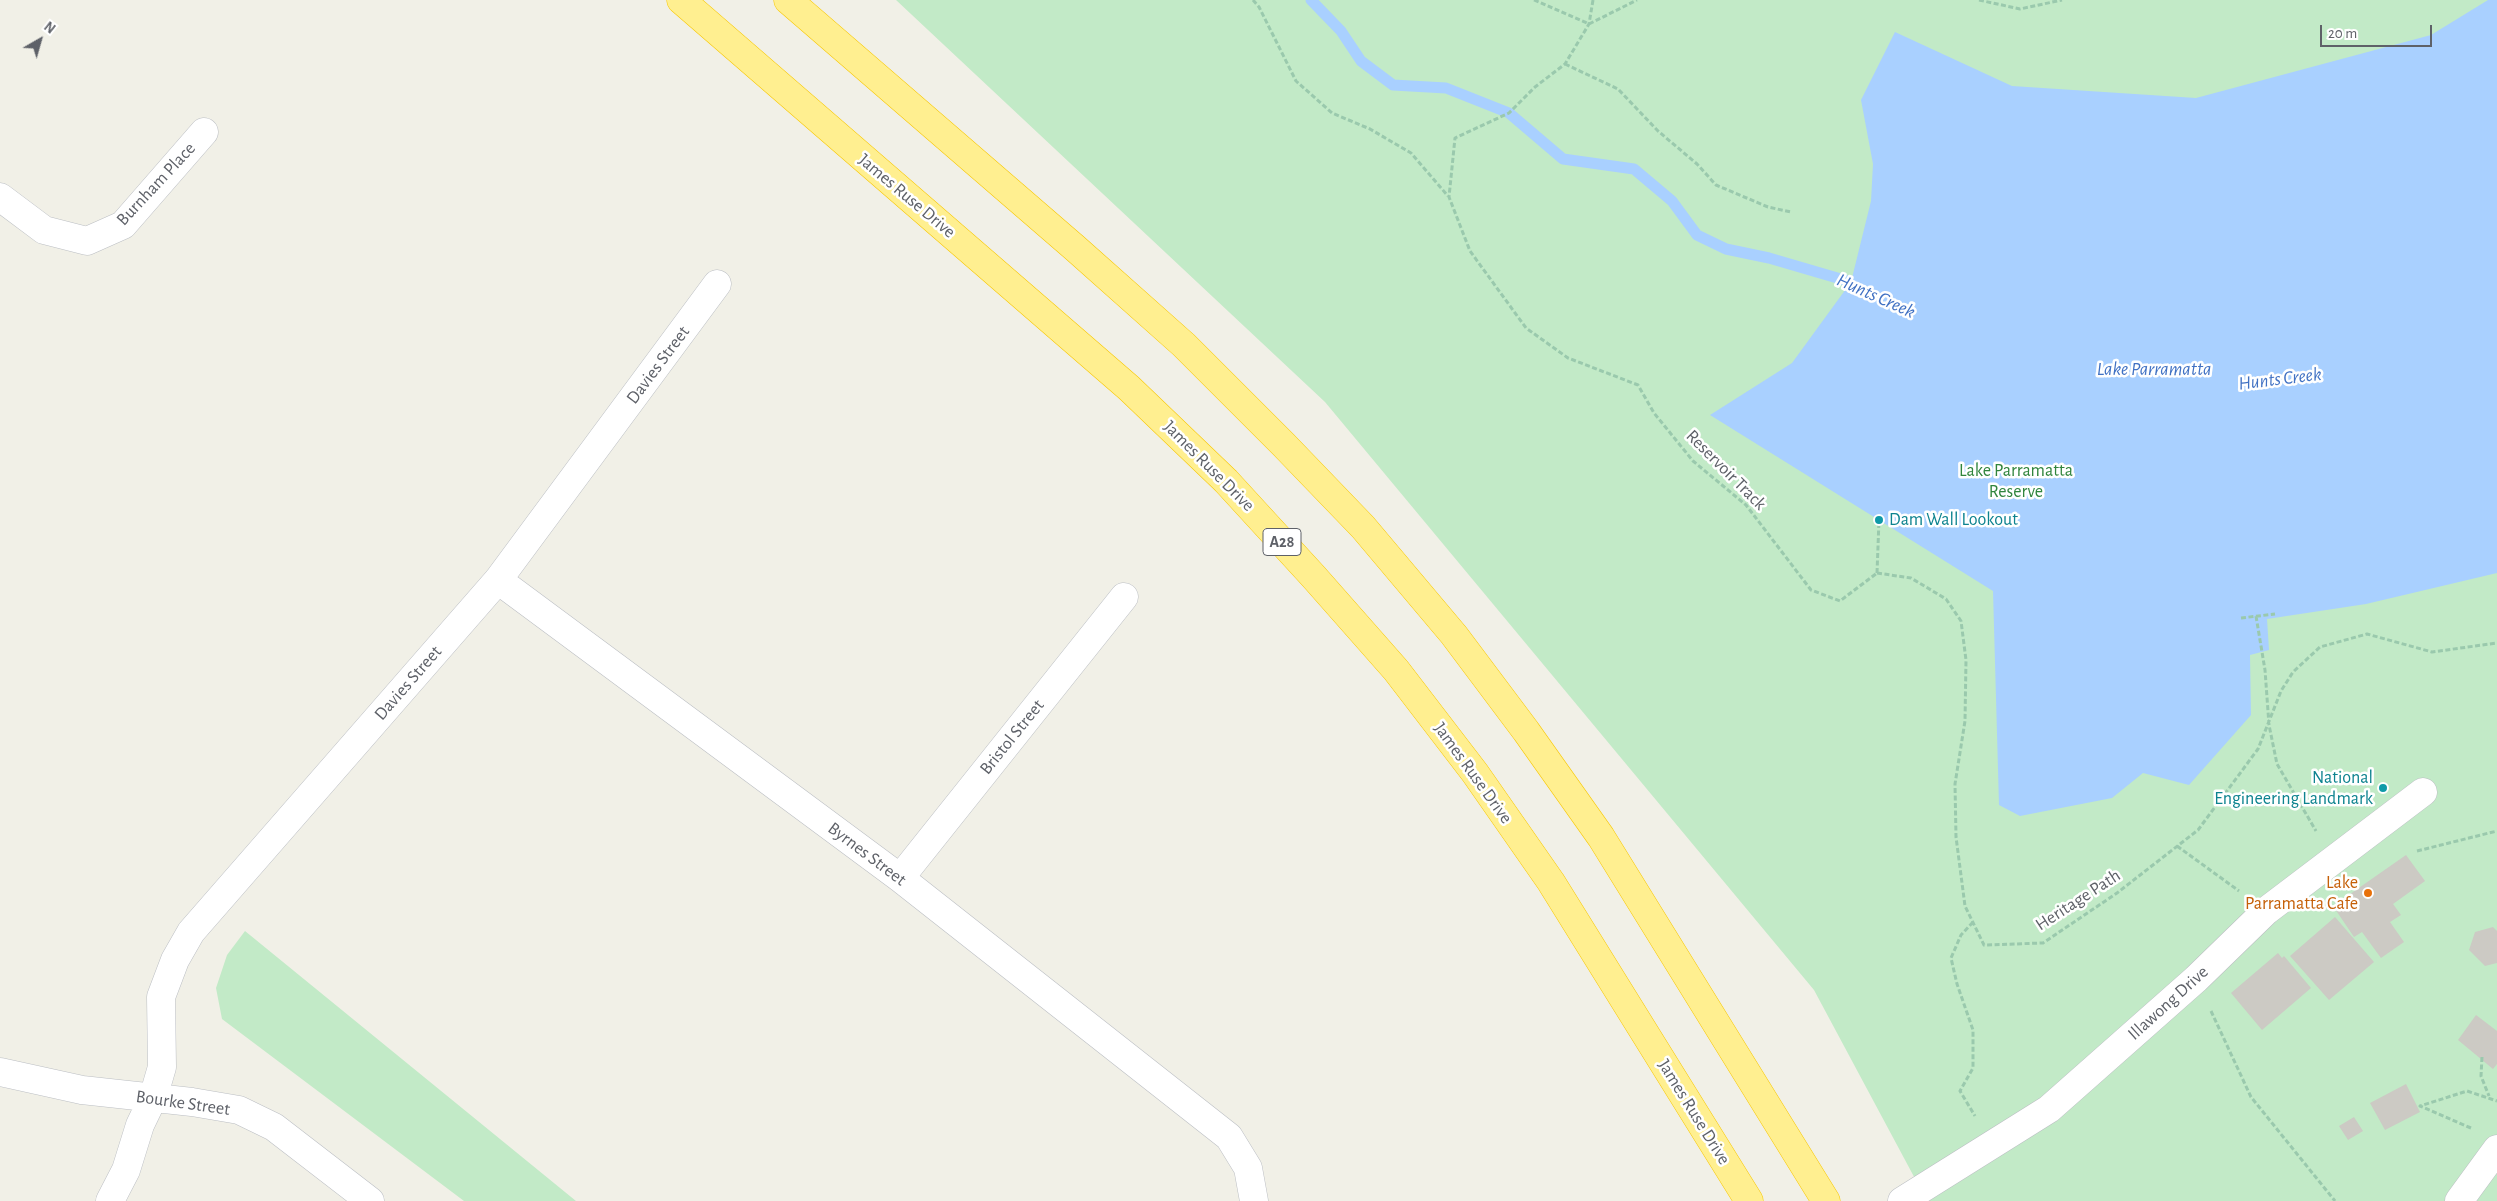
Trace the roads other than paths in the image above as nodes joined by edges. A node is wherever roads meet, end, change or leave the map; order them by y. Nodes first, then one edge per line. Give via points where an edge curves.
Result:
1 (681, 0) edge
2 (788, 0) edge
3 (204, 132) dead end
4 (0, 198) edge
5 (717, 284) dead end
6 (498, 580) junction
7 (1124, 597) dead end
8 (2423, 792) dead end
9 (900, 878) junction
10 (0, 1072) edge
11 (153, 1098) junction
12 (2497, 1149) edge
13 (110, 1201) edge
14 (370, 1201) edge
15 (1254, 1201) edge
16 (1749, 1201) edge
17 (1826, 1201) edge
18 (1902, 1201) edge
19 (2459, 1201) edge

1 - 16 highway, James Ruse Drive / A28 via 1129,388 1226,481 1314,577 1396,670 1475,773 1551,882
2 - 17 highway via 1184,346 1363,527 1454,635 1601,837
3 - 4 street, Burnham Place via 123,225 87,241 44,230
5 - 6 street, Davies Street
6 - 9 street, Byrnes Street
6 - 11 street, Davies Street via 191,932 175,960 161,997 162,1067
7 - 9 street, Bristol Street
8 - 18 street, Illawong Drive via 2266,911 2196,979 2049,1109
9 - 15 street, Byrnes Street via 1229,1137 1248,1168
10 - 11 street, Bourke Street via 82,1090
11 - 13 street, Davies Street via 140,1125 126,1170
11 - 14 street, Bourke Street via 216,1106 248,1114 281,1132
12 - 19 street

